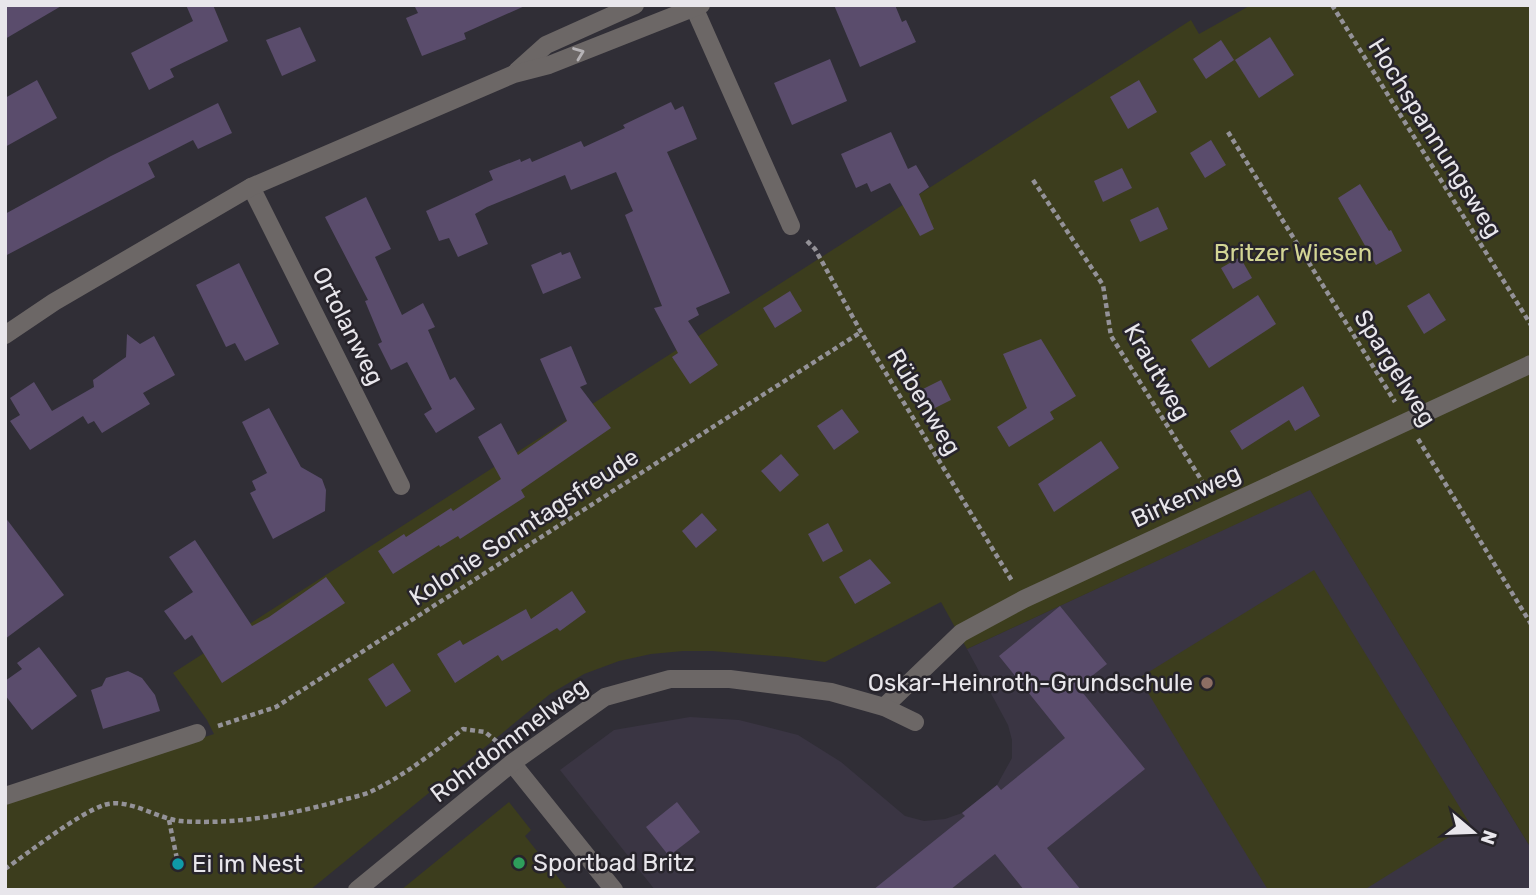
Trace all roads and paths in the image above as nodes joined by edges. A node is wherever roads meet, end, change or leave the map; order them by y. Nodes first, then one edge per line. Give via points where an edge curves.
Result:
1 (635, 5) edge
2 (1332, 5) edge
3 (696, 6) edge
4 (514, 74) junction
5 (1228, 132) dead end
6 (1033, 180) dead end
7 (251, 187) junction
8 (791, 226) joint
9 (1531, 325) edge
10 (861, 332) junction
11 (5, 335) edge
12 (1531, 364) edge
13 (1407, 421) junction
14 (401, 486) dead end
15 (1219, 508) junction
16 (1024, 599) junction
17 (1531, 624) edge
18 (884, 708) junction
19 (915, 722) dead end
20 (197, 733) joint
21 (512, 763) junction
22 (5, 796) edge
23 (169, 820) junction
24 (178, 864) dead end
25 (5, 869) edge
26 (357, 890) edge
27 (614, 890) edge

1 - 4 street via 546,45
2 - 9 path, Hochspannungsweg
4 -> 3 street via 549,65
3 - 8 street
4 - 7 street
5 - 13 path, Spargelweg
6 - 15 path, Krautweg via 1103,285 1111,336
7 - 11 street
7 - 14 street, Ortolanweg
8 - 10 path, Rübenweg via 815,249
10 - 16 path, Rübenweg
10 - 20 path, Kolonie Sonntagsfreude via 276,707
12 - 13 street, Birkenweg
13 - 15 street, Birkenweg
13 - 17 path, Spargelweg
15 - 16 street, Birkenweg
16 - 18 street, Birkenweg via 961,633
18 - 19 street, Rohrdommelweg
18 - 21 street, Rohrdommelweg via 831,692 730,679 670,679 605,697
20 - 22 street
21 - 23 path via 507,751 485,732 463,729 421,762 369,793 243,819
21 - 26 street, Rohrdommelweg
21 - 27 street
23 - 24 path
23 - 25 path via 137,807 106,804

